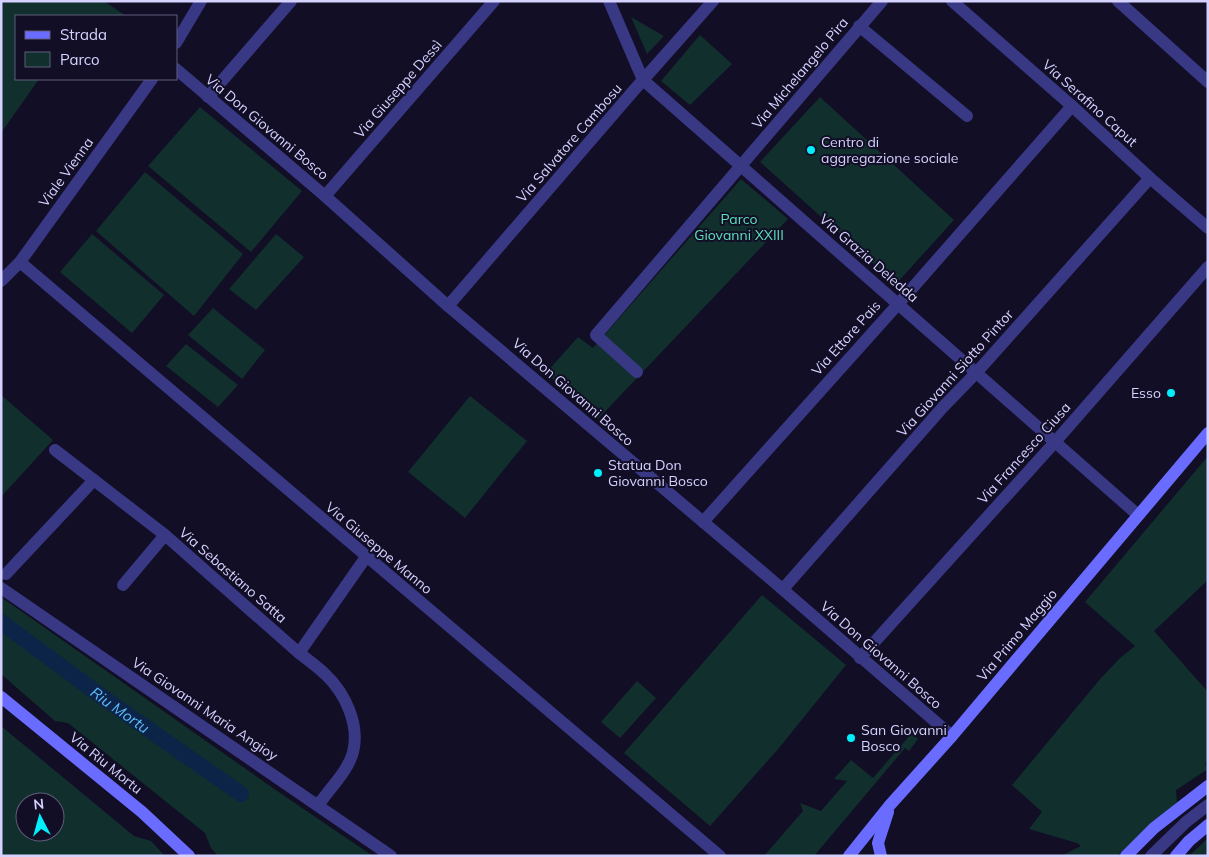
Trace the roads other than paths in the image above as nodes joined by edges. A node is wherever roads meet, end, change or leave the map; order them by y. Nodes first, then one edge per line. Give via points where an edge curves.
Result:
1 (201, 1) edge
2 (292, 1) edge
3 (494, 1) edge
4 (609, 1) edge
5 (713, 1) edge
6 (882, 1) edge
7 (952, 1) edge
8 (1118, 1) edge
9 (859, 26) junction
10 (178, 40) edge
11 (178, 71) edge
12 (151, 80) edge
13 (643, 80) junction
14 (1208, 82) edge
15 (208, 97) junction
16 (1072, 106) junction
17 (967, 116) dead end
18 (742, 166) junction
19 (1150, 178) junction
20 (325, 196) junction
21 (1208, 228) edge
22 (20, 262) junction
23 (1208, 267) edge
24 (1, 281) edge
25 (897, 303) junction
26 (448, 306) junction
27 (637, 372) dead end
28 (977, 372) junction
29 (1208, 433) edge
30 (1055, 442) junction
31 (55, 450) dead end
32 (94, 480) junction
33 (1138, 515) junction
34 (703, 522) junction
35 (164, 535) junction
36 (366, 557) junction
37 (6, 574) dead end
38 (123, 585) dead end
39 (1, 588) edge
40 (783, 589) junction
41 (299, 653) junction
42 (860, 658) junction
43 (1, 697) edge
44 (952, 736) junction
45 (1208, 786) edge
46 (317, 804) junction
47 (890, 804) junction
48 (1208, 805) edge
49 (1208, 825) edge
50 (189, 856) edge
51 (391, 856) edge
52 (720, 856) edge
53 (849, 856) edge
54 (881, 856) edge
55 (1126, 856) edge
56 (1151, 856) edge
57 (1176, 856) edge

1 - 10 street
2 - 15 street
3 - 20 street, Via Giuseppe Dessì
4 - 13 street, Via Grazia Deledda
5 - 13 street, Via Salvatore Cambosu
6 - 9 street, Via Michelangelo Pira
7 - 16 street, Via Serafino Caput
8 - 14 street
9 - 17 street
9 - 18 street, Via Michelangelo Pira
11 - 15 street, Via Don Giovanni Bosco
12 - 22 street, Viale Vienna
13 - 18 street, Via Grazia Deledda
13 - 26 street, Via Salvatore Cambosu
15 - 20 street, Via Don Giovanni Bosco
16 - 19 street, Via Serafino Caput
16 - 25 street, Via Ettore Pais
18 - 25 street, Via Grazia Deledda
18 - 27 street, Via Michelangelo Pira via 596,335
19 - 21 street, Via Serafino Caput
19 - 28 street, Via Giovanni Siotto Pintor
20 - 26 street, Via Don Giovanni Bosco
22 - 24 street, Viale Vienna
22 - 36 street, Via Giuseppe Manno
23 - 30 street, Via Francesco Ciusa
25 - 28 street, Via Grazia Deledda
25 - 34 street, Via Ettore Pais
26 - 34 street, Via Don Giovanni Bosco
28 - 30 street, Via Grazia Deledda
28 - 40 street, Via Giovanni Siotto Pintor
29 - 33 main road, Via Primo Maggio
30 - 33 street, Via Grazia Deledda
30 - 42 street, Via Francesco Ciusa
31 - 32 street, Via Sebastiano Satta
32 - 35 street, Via Sebastiano Satta
32 - 37 street
33 - 44 main road, Via Primo Maggio
34 - 40 street, Via Don Giovanni Bosco
35 - 38 street
35 - 41 street, Via Sebastiano Satta
36 - 41 street
36 - 52 street, Via Giuseppe Manno
39 - 46 street, Via Giovanni Maria Angioy
40 - 42 street, Via Don Giovanni Bosco
41 - 46 street, Via Sebastiano Satta via 338,687 353,720 354,751 350,762
42 - 44 street, Via Don Giovanni Bosco
43 - 50 main road, Via Riu Mortu via 142,812
44 - 47 main road, Via Primo Maggio
45 - 55 main road via 1154,828
46 - 51 street, Via Giovanni Maria Angioy
47 - 53 main road, Via Primo Maggio
47 - 54 main road via 878,843
48 - 56 street
49 - 57 main road

